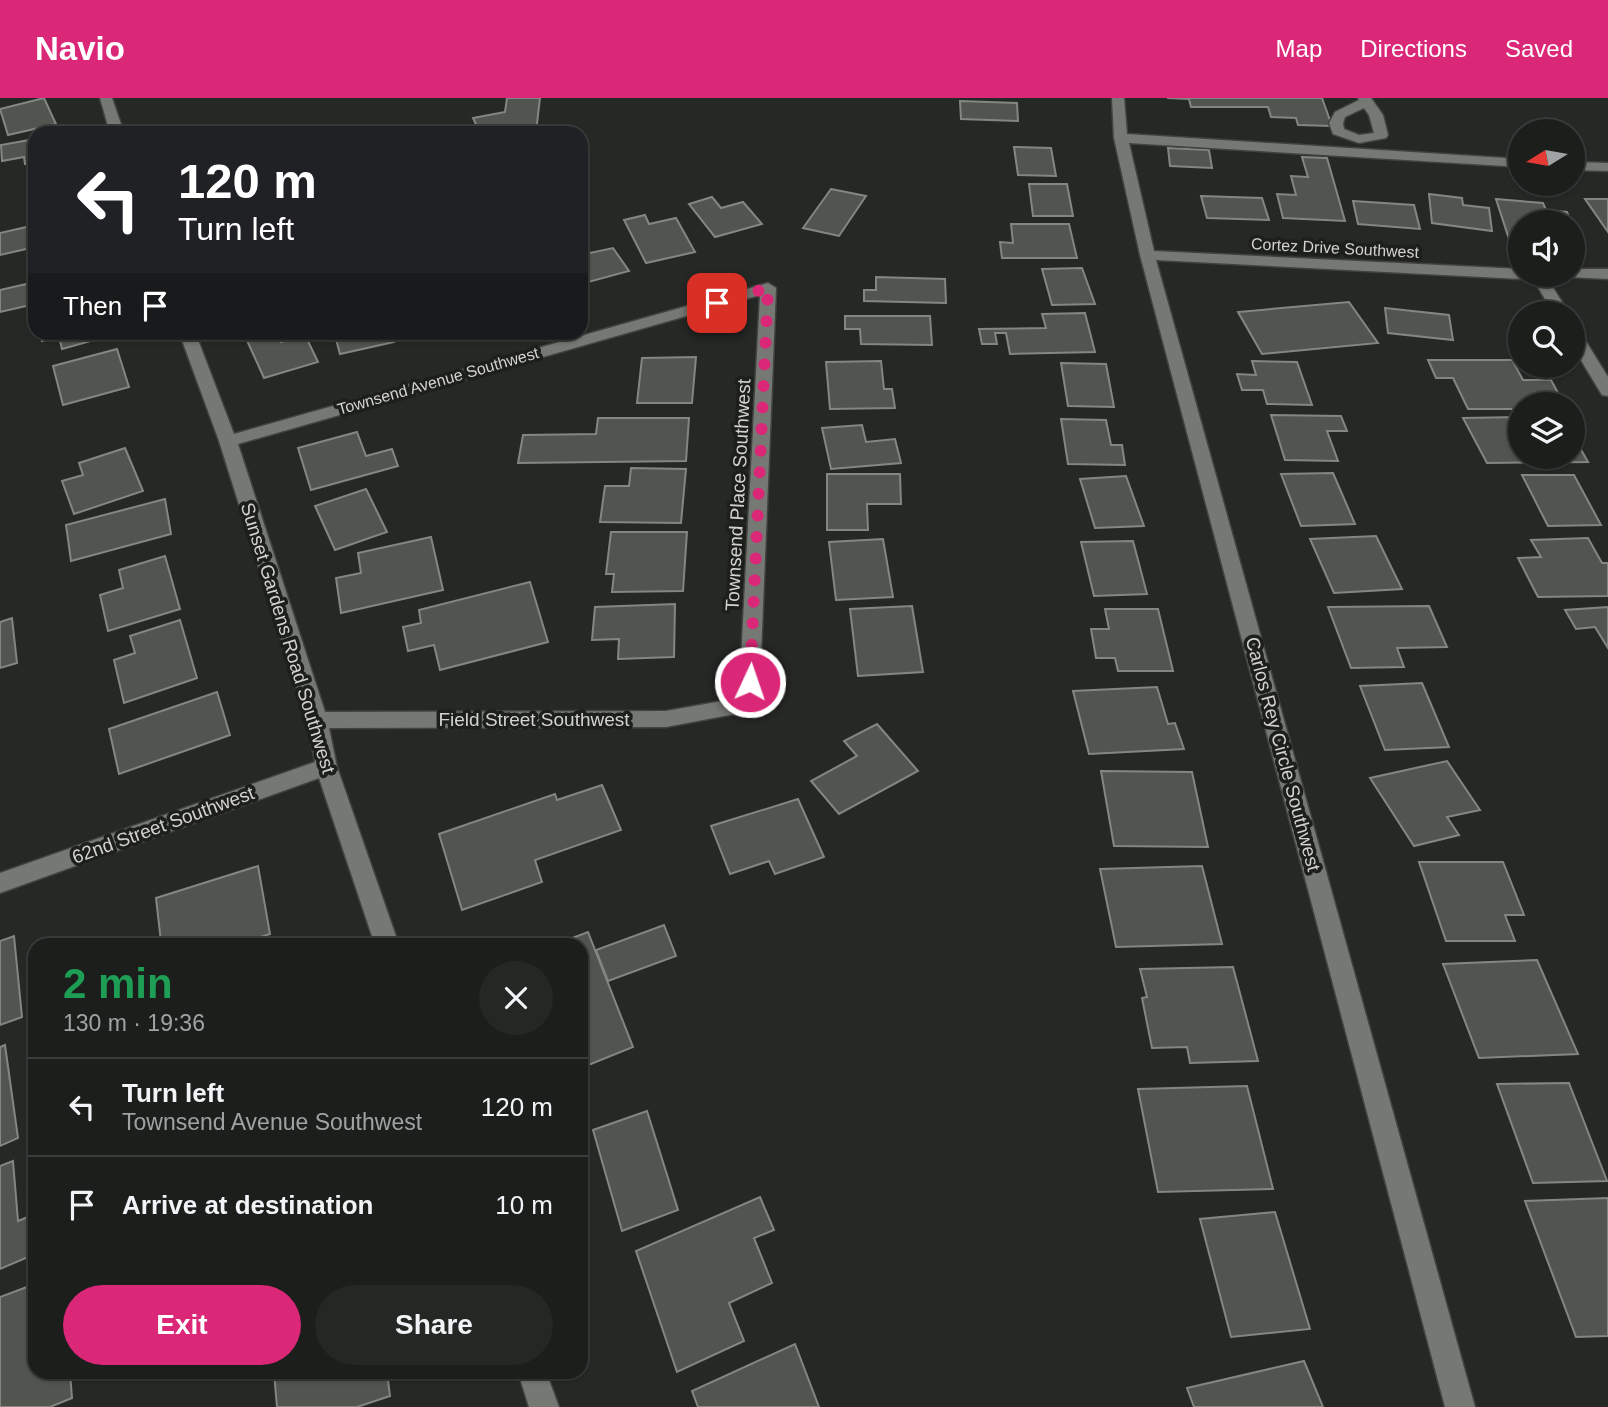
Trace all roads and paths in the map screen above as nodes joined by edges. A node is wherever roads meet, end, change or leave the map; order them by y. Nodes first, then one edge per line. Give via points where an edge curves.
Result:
1 (106, 98) edge
2 (1118, 98) edge
3 (115, 126) edge
4 (1122, 138) junction
5 (1508, 162) edge
6 (1586, 166) edge
7 (1608, 167) edge
8 (1147, 255) junction
9 (1508, 273) edge
10 (1585, 274) edge
11 (1608, 274) edge
12 (768, 288) joint
13 (588, 339) edge
14 (190, 340) edge
15 (584, 340) edge
16 (1585, 353) edge
17 (1608, 391) edge
18 (228, 441) junction
19 (749, 704) joint
20 (317, 720) junction
21 (326, 767) junction
22 (0, 883) edge
23 (385, 938) edge
24 (534, 1379) edge
25 (544, 1407) edge
26 (1460, 1407) edge

1 - 3 street
2 - 4 street, Carlos Rey Circle Southwest
4 - 5 street
4 - 8 street, Carlos Rey Circle Southwest
6 - 7 street
8 - 9 street, Cortez Drive Southwest
8 - 26 street, Carlos Rey Circle Southwest
10 - 11 street
12 - 13 street, Townsend Avenue Southwest
12 - 19 street, Townsend Place Southwest
14 - 18 street, Sunset Gardens Road Southwest
15 - 18 street, Townsend Avenue Southwest
16 - 17 street
18 - 20 street, Sunset Gardens Road Southwest
19 - 20 street, Field Street Southwest via 666,719
20 - 21 street, Sunset Gardens Road Southwest
21 - 22 street, 62nd Street Southwest
21 - 23 street, Sunset Gardens Road Southwest
24 - 25 street

